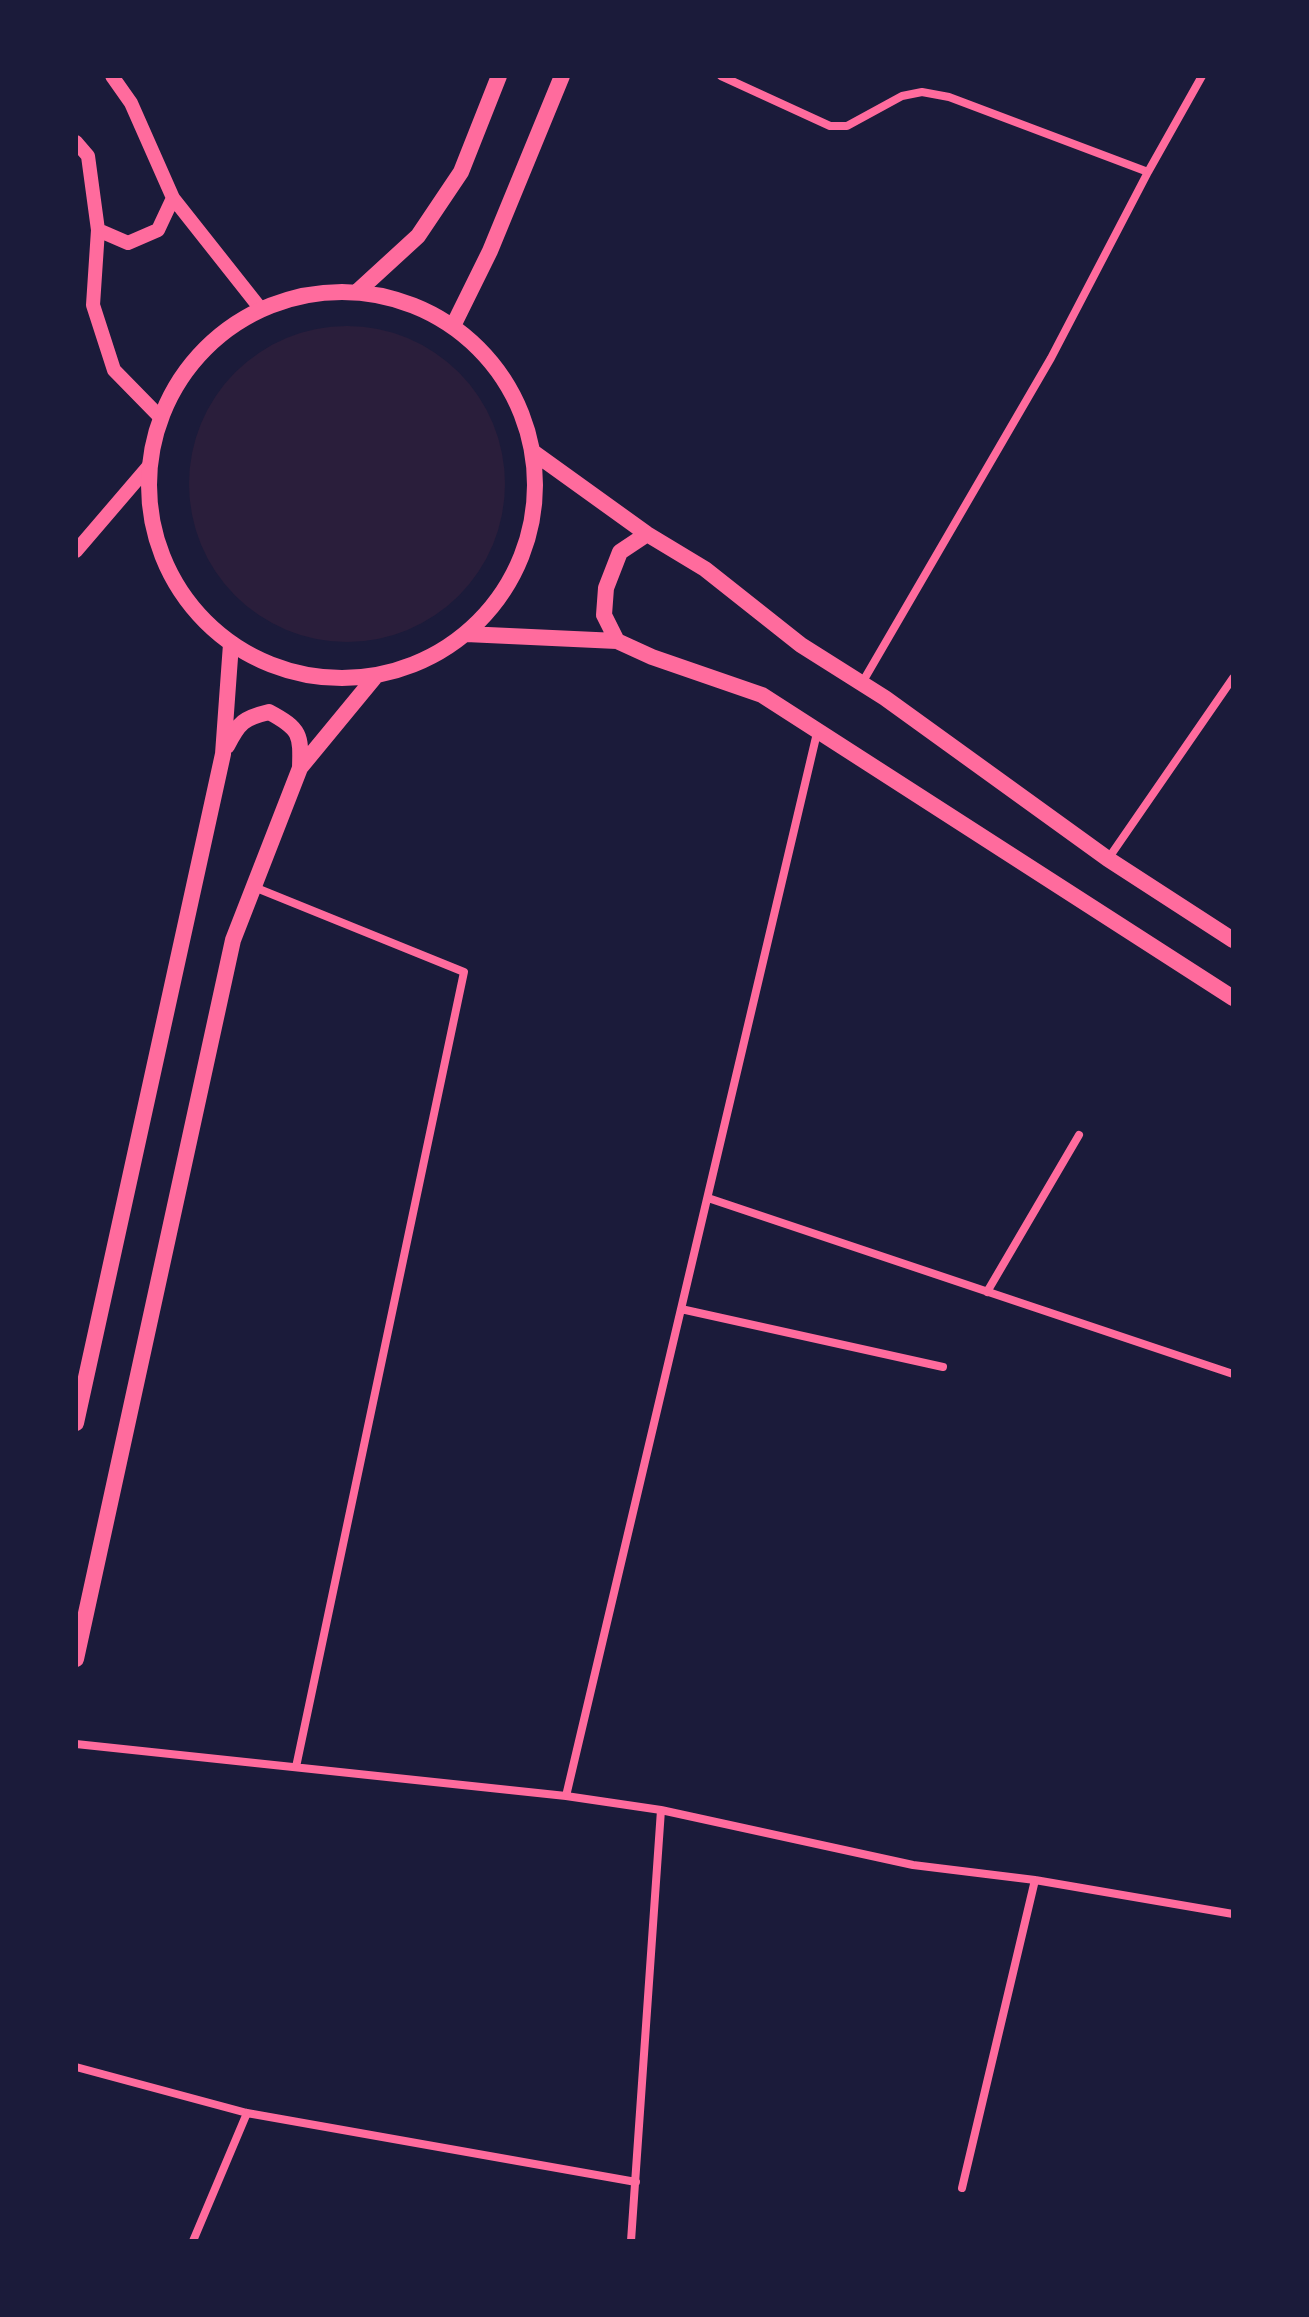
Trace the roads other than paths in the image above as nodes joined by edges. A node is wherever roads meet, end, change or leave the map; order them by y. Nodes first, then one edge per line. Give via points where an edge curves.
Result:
1 (112, 76) edge
2 (499, 76) edge
3 (562, 76) edge
4 (721, 76) edge
5 (1202, 76) edge
6 (76, 142) edge
7 (1148, 172) junction
8 (173, 198) junction
9 (98, 230) junction
10 (358, 291) junction
11 (260, 308) junction
12 (453, 326) junction
13 (160, 417) junction
14 (533, 452) junction
15 (148, 467) junction
16 (647, 534) junction
17 (76, 551) edge
18 (466, 634) junction
19 (617, 641) junction
20 (231, 644) junction
21 (375, 677) junction
22 (1233, 678) edge
23 (861, 684) junction
24 (817, 733) junction
25 (223, 754) junction
26 (300, 768) junction
27 (1108, 859) junction
28 (254, 887) junction
29 (1233, 940) edge
30 (1233, 998) edge
31 (1079, 1135) dead end
32 (708, 1198) junction
33 (987, 1292) junction
34 (681, 1309) junction
35 (943, 1367) dead end
36 (1233, 1374) edge
37 (76, 1423) edge
38 (76, 1659) edge
39 (76, 1744) edge
40 (296, 1767) junction
41 (566, 1796) junction
42 (661, 1810) junction
43 (1035, 1880) junction
44 (1233, 1914) edge
45 (76, 2067) edge
46 (247, 2113) junction
47 (636, 2182) junction
48 (962, 2188) dead end
49 (193, 2241) edge
50 (631, 2241) edge

1 - 8 street via 131,103
2 - 10 main road via 461,172 418,236
3 - 12 main road
4 - 7 street via 830,126 847,126 902,96 922,92 949,97
5 - 7 street
6 - 9 street via 88,156
7 - 23 street via 1051,358
8 - 9 street via 158,230 128,243
8 - 11 street
9 - 13 street via 93,305 114,370
10 - 11 main road via 308,293
10 - 12 main road via 408,302
11 - 13 main road via 217,335 183,372
12 - 14 main road via 490,360 518,403
13 - 15 main road
14 - 16 main road
14 - 18 main road via 535,502 524,552 500,597
15 - 17 street
15 - 20 main road via 151,518 166,567 193,609
16 - 19 main road via 620,552 606,588 604,615
16 - 23 main road via 705,569 801,645
18 - 19 main road
18 - 21 main road via 423,661
19 - 24 main road via 762,695
20 - 21 main road via 276,667 325,679
20 - 25 main road
21 - 26 main road
22 - 27 street
23 - 27 main road
24 - 30 main road
24 - 32 street
25 - 26 main road via 247,718 269,712 288,722 300,739
25 - 37 main road
26 - 28 main road
27 - 29 main road
28 - 38 main road via 233,940
28 - 40 street via 464,972
31 - 33 street
32 - 33 street
32 - 34 street
33 - 36 street
34 - 35 street
34 - 41 street
39 - 40 street
40 - 41 street
41 - 42 street
42 - 43 street via 913,1865
42 - 47 street
43 - 44 street
43 - 48 street
45 - 46 street
46 - 47 street
46 - 49 street
47 - 50 street

